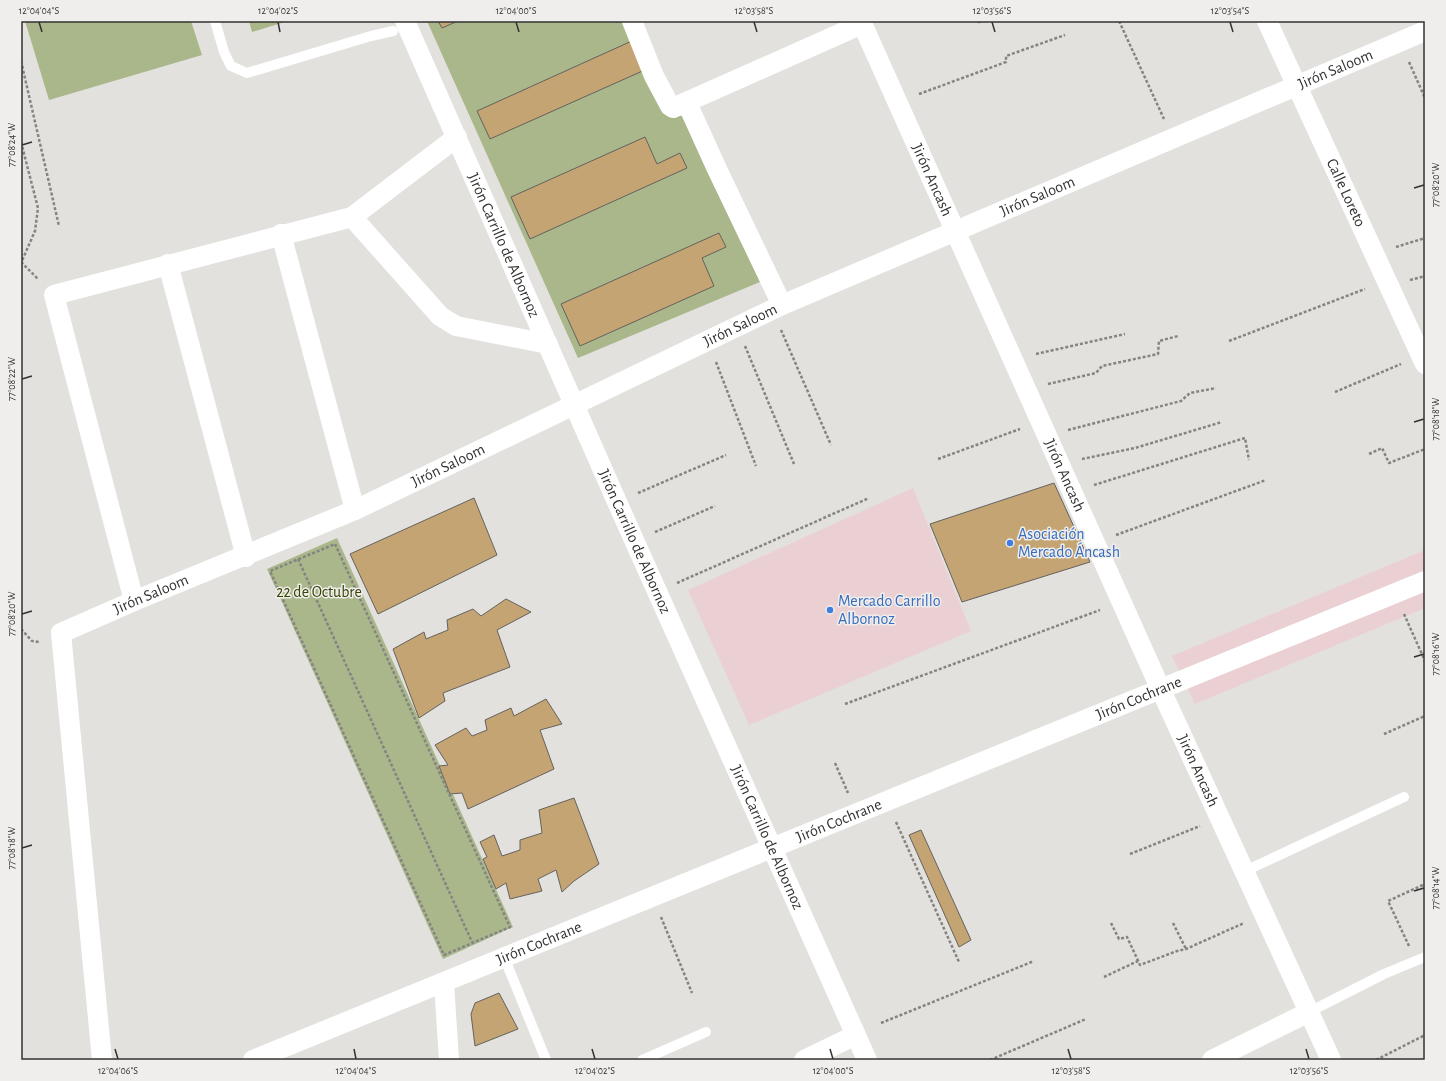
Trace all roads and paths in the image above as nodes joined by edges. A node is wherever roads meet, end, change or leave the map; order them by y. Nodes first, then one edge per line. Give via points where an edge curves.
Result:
1 (215, 21) edge
2 (632, 21) edge
3 (978, 21) edge
4 (982, 21) edge
5 (1119, 21) edge
6 (1267, 21) edge
7 (861, 22) edge
8 (399, 26) edge
9 (1425, 31) edge
10 (1065, 35) dead end
11 (1400, 41) junction
12 (21, 61) edge
13 (1297, 85) junction
14 (1425, 98) edge
15 (897, 101) junction
16 (687, 103) junction
17 (457, 138) junction
18 (1173, 138) junction
19 (21, 142) edge
20 (352, 217) junction
21 (59, 226) dead end
22 (956, 231) junction
23 (281, 234) junction
24 (1425, 238) edge
25 (1375, 254) junction
26 (21, 263) edge
27 (168, 264) junction
28 (1387, 280) junction
29 (778, 307) junction
30 (737, 327) junction
31 (1125, 334) dead end
32 (1178, 336) dead end
33 (708, 341) junction
34 (1229, 341) dead end
35 (548, 344) junction
36 (1013, 359) junction
37 (1423, 360) edge
38 (1026, 388) junction
39 (1216, 388) dead end
40 (1335, 392) dead end
41 (574, 404) junction
42 (1222, 422) dead end
43 (1044, 428) junction
44 (831, 445) dead end
45 (1425, 449) edge
46 (1369, 454) dead end
47 (726, 455) dead end
48 (938, 459) dead end
49 (1249, 460) dead end
50 (794, 464) dead end
51 (1060, 464) junction
52 (756, 466) dead end
53 (1266, 480) dead end
54 (1072, 492) junction
55 (869, 498) dead end
56 (617, 502) junction
57 (715, 506) dead end
58 (355, 510) junction
59 (635, 540) junction
60 (1095, 543) junction
61 (335, 544) dead end
62 (246, 556) junction
63 (298, 559) dead end
64 (270, 571) dead end
65 (1425, 581) edge
66 (658, 591) junction
67 (1395, 594) junction
68 (134, 601) junction
69 (1122, 602) junction
70 (21, 629) edge
71 (42, 642) dead end
72 (1425, 661) edge
73 (1161, 690) junction
74 (845, 704) dead end
75 (1425, 716) edge
76 (1384, 734) dead end
77 (835, 763) dead end
78 (1404, 797) dead end
79 (888, 801) junction
80 (858, 814) junction
81 (1219, 817) junction
82 (773, 849) junction
83 (1130, 854) dead end
84 (1245, 871) junction
85 (1425, 884) edge
86 (653, 897) junction
87 (1264, 912) junction
88 (1111, 923) dead end
89 (1173, 923) dead end
90 (472, 942) junction
91 (1186, 949) junction
92 (504, 958) junction
93 (1420, 959) edge
94 (1034, 961) dead end
95 (1138, 961) junction
96 (959, 962) dead end
97 (1104, 977) dead end
98 (444, 983) junction
99 (692, 993) dead end
100 (1309, 1012) junction
101 (1086, 1019) dead end
102 (881, 1023) dead end
103 (706, 1032) dead end
104 (856, 1035) junction
105 (1425, 1035) edge
106 (102, 1060) edge
107 (253, 1060) edge
108 (449, 1060) edge
109 (546, 1060) edge
110 (642, 1060) edge
111 (804, 1060) edge
112 (867, 1060) edge
113 (990, 1060) edge
114 (1212, 1060) edge
115 (1331, 1060) edge
116 (1376, 1060) edge

1 - 8 lane via 231,66 247,73
2 - 16 street via 654,76 670,106 677,107
3 - 4 path
5 - 18 path
6 - 13 street, Calle Loreto
7 - 15 street, Jirón Ancash
7 - 16 street
8 - 17 street, Jirón Carrillo de Albornoz
9 - 11 street, Jirón Saloom
10 - 15 path via 1006,56 1006,62
11 - 13 street, Jirón Saloom
11 - 14 path
12 - 21 path
13 - 18 street, Jirón Saloom
13 - 25 street, Calle Loreto
15 - 22 street, Jirón Ancash
16 - 29 street
17 - 20 street
17 - 35 street, Jirón Carrillo de Albornoz
18 - 22 street, Jirón Saloom
19 - 26 path via 38,208 35,231
20 - 23 street
20 - 35 street via 440,316 456,326
22 - 29 street, Jirón Saloom
22 - 36 street, Jirón Ancash
23 - 27 street
23 - 58 street
24 - 25 path
25 - 28 street, Calle Loreto
27 - 62 street
27 - 68 street via 54,295
28 - 34 path
28 - 37 street, Calle Loreto
29 - 30 street, Jirón Saloom
29 - 44 path
30 - 33 street, Jirón Saloom
30 - 50 path
31 - 36 path
32 - 38 path via 1159,341 1158,354 1102,366 1096,373
33 - 41 street, Jirón Saloom
33 - 52 path
35 - 41 street, Jirón Carrillo de Albornoz
36 - 38 street, Jirón Ancash
37 - 40 path
38 - 43 street, Jirón Ancash
39 - 43 path via 1190,393 1181,401
41 - 56 street, Jirón Carrillo de Albornoz
41 - 58 street, Jirón Saloom
42 - 51 path via 1135,448
43 - 48 path
43 - 51 street, Jirón Ancash
45 - 46 path via 1390,463 1382,448
47 - 56 path
49 - 54 path via 1245,438
51 - 54 street, Jirón Ancash
53 - 60 path
54 - 60 street, Jirón Ancash
55 - 66 path
56 - 59 street, Jirón Carrillo de Albornoz
57 - 59 path
58 - 62 street, Jirón Saloom
59 - 66 street, Jirón Carrillo de Albornoz
60 - 69 street, Jirón Ancash
61 - 90 path via 510,926
62 - 68 street, Jirón Saloom
63 - 90 path
64 - 90 path via 444,955
65 - 67 street, Jirón Cochrane
66 - 82 street, Jirón Carrillo de Albornoz
67 - 72 path
67 - 73 street, Jirón Cochrane
68 - 106 street, Jirón Saloom via 61,633
69 - 73 street, Jirón Ancash
69 - 74 path
70 - 71 path via 32,640
73 - 79 street, Jirón Cochrane
73 - 81 street, Jirón Ancash
75 - 76 path
77 - 80 path
78 - 84 lane
79 - 80 street, Jirón Cochrane
79 - 96 path
80 - 82 street, Jirón Cochrane
81 - 83 path
81 - 84 street, Jirón Ancash
82 - 86 street, Jirón Cochrane
82 - 104 street, Jirón Carrillo de Albornoz
84 - 87 street, Jirón Ancash
85 - 93 path via 1388,900
86 - 92 street, Jirón Cochrane
86 - 99 path
87 - 91 path
87 - 100 street, Jirón Ancash
88 - 95 path via 1119,939 1127,937
89 - 91 path
91 - 95 path via 1140,965
92 - 98 street, Jirón Cochrane
92 - 109 lane
93 - 100 lane
94 - 102 path
95 - 97 path
98 - 107 street, Jirón Cochrane
98 - 108 street
100 - 114 street
100 - 115 street, Jirón Ancash
101 - 113 path
103 - 110 lane
104 - 111 street
104 - 112 street, Jirón Carrillo de Albornoz
105 - 116 path

